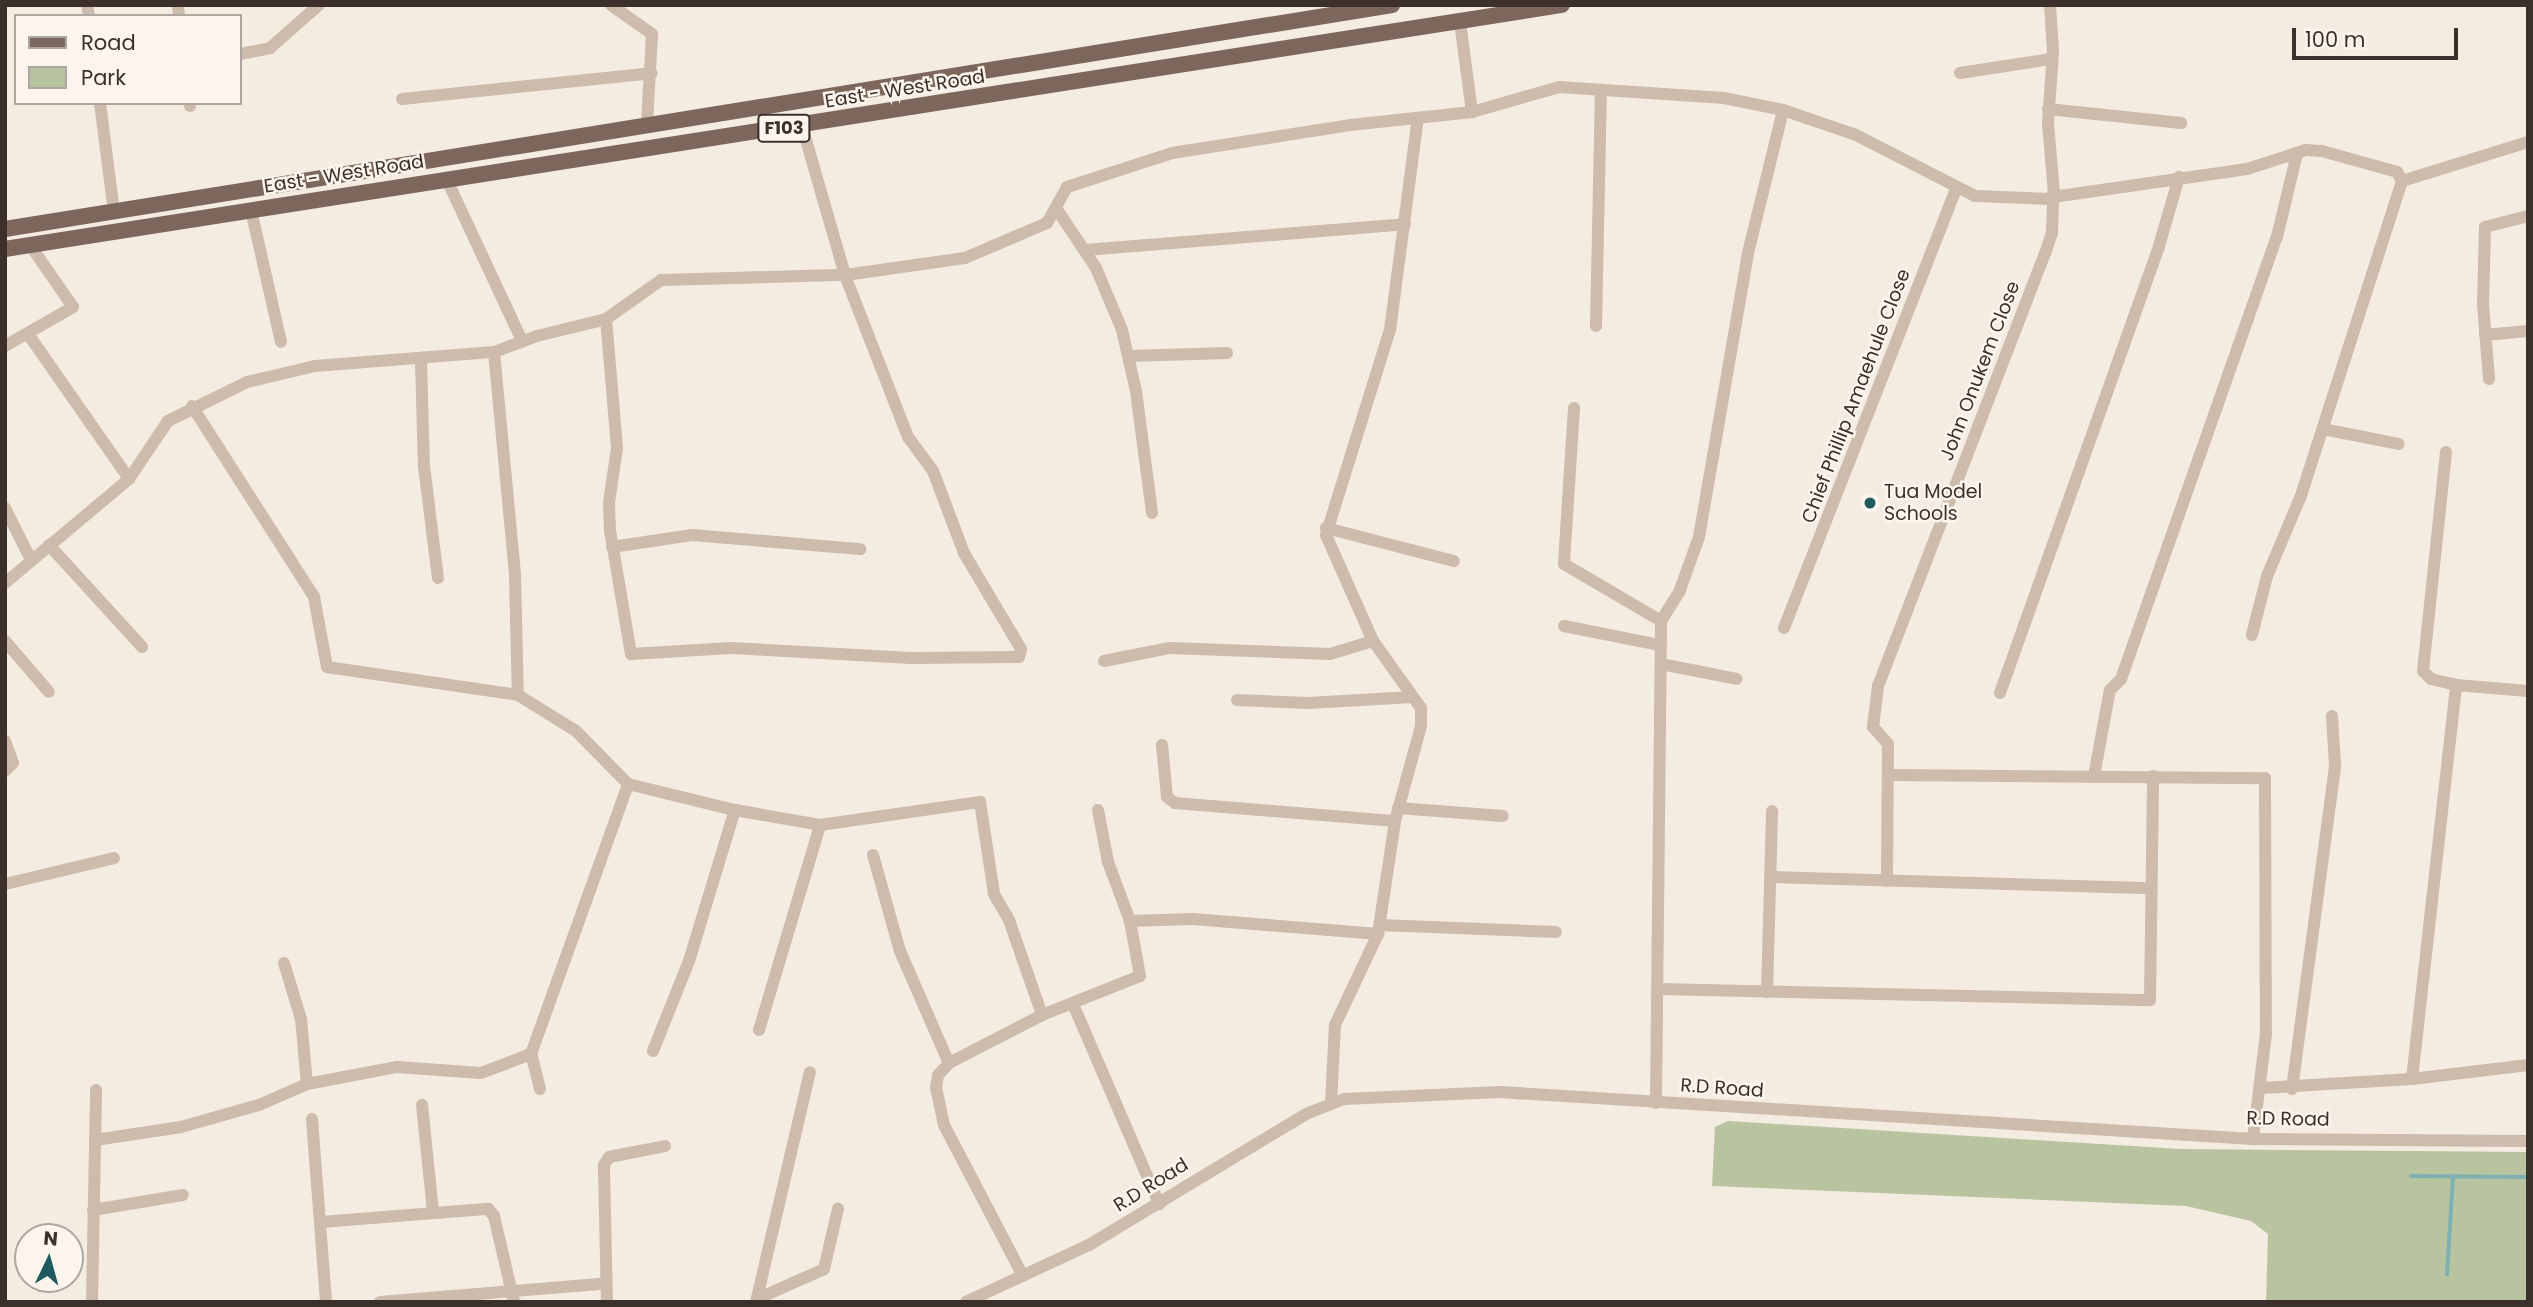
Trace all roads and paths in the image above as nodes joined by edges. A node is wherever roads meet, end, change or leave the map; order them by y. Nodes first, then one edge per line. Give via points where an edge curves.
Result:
1 (319, 5) edge
2 (611, 5) edge
3 (1392, 5) edge
4 (1562, 5) edge
5 (2050, 5) edge
6 (1300, 12) edge
7 (1461, 22) junction
8 (242, 54) edge
9 (2052, 59) junction
10 (1009, 68) junction
11 (652, 73) junction
12 (1960, 73) dead end
13 (1601, 92) junction
14 (1013, 93) junction
15 (402, 99) dead end
16 (100, 105) edge
17 (2048, 109) junction
18 (1783, 110) junction
19 (1472, 111) junction
20 (1418, 118) junction
21 (2181, 123) dead end
22 (647, 124) junction
23 (802, 126) junction
24 (2528, 142) edge
25 (2297, 154) junction
26 (2179, 177) junction
27 (447, 180) junction
28 (2402, 181) junction
29 (1956, 188) junction
30 (2053, 197) junction
31 (1056, 208) junction
32 (251, 210) junction
33 (114, 212) junction
34 (2528, 216) edge
35 (6, 224) edge
36 (1405, 225) junction
37 (30, 245) junction
38 (5, 249) edge
39 (1085, 250) junction
40 (845, 275) junction
41 (606, 320) junction
42 (1596, 326) dead end
43 (2528, 331) edge
44 (28, 334) junction
45 (2485, 335) junction
46 (522, 341) junction
47 (281, 342) dead end
48 (5, 345) edge
49 (494, 352) junction
50 (1227, 353) dead end
51 (1129, 356) junction
52 (421, 361) junction
53 (2489, 379) dead end
54 (192, 406) junction
55 (1574, 408) dead end
56 (2323, 429) junction
57 (2399, 443) dead end
58 (2446, 452) dead end
59 (129, 479) junction
60 (5, 508) edge
61 (1152, 513) dead end
62 (1326, 528) junction
63 (49, 545) junction
64 (612, 547) junction
65 (860, 549) dead end
66 (31, 560) junction
67 (1454, 561) dead end
68 (438, 578) dead end
69 (5, 583) edge
70 (1661, 621) junction
71 (1788, 622) dead end
72 (1564, 626) dead end
73 (2252, 635) dead end
74 (5, 641) edge
75 (1373, 641) junction
76 (1660, 645) junction
77 (142, 647) dead end
78 (1104, 661) dead end
79 (1661, 663) junction
80 (1737, 679) dead end
81 (2456, 685) junction
82 (2528, 691) edge
83 (49, 692) dead end
84 (2000, 693) dead end
85 (518, 695) junction
86 (1413, 697) junction
87 (1237, 700) dead end
88 (2332, 716) dead end
89 (5, 741) edge
90 (1163, 745) dead end
91 (5, 771) edge
92 (1889, 775) junction
93 (2094, 776) junction
94 (2153, 776) junction
95 (628, 784) junction
96 (735, 810) junction
97 (1098, 810) dead end
98 (1772, 811) dead end
99 (1397, 815) junction
100 (1503, 816) dead end
101 (820, 825) junction
102 (873, 855) dead end
103 (114, 858) dead end
104 (1770, 877) junction
105 (1887, 881) junction
106 (5, 884) edge
107 (2151, 888) junction
108 (1130, 921) junction
109 (1379, 930) junction
110 (1556, 932) dead end
111 (284, 963) dead end
112 (1658, 989) junction
113 (1767, 992) junction
114 (1073, 1004) junction
115 (1042, 1015) junction
116 (759, 1030) dead end
117 (653, 1051) dead end
118 (531, 1054) junction
119 (949, 1063) junction
120 (2528, 1065) edge
121 (810, 1072) dead end
122 (2412, 1079) junction
123 (307, 1084) junction
124 (2262, 1088) junction
125 (540, 1089) dead end
126 (2292, 1089) junction
127 (96, 1090) dead end
128 (1331, 1103) junction
129 (1656, 1103) junction
130 (422, 1105) dead end
131 (312, 1119) dead end
132 (2253, 1139) junction
133 (95, 1140) junction
134 (2528, 1140) edge
135 (665, 1146) dead end
136 (183, 1195) dead end
137 (1159, 1204) junction
138 (838, 1209) dead end
139 (93, 1210) junction
140 (433, 1212) junction
141 (321, 1222) junction
142 (1023, 1276) junction
143 (599, 1284) dead end
144 (757, 1300) edge
145 (92, 1302) edge
146 (327, 1302) edge
147 (380, 1302) edge
148 (514, 1302) edge
149 (607, 1302) edge
150 (966, 1302) edge

1 - 8 street via 270,48
2 - 11 street via 652,34
3 - 6 main road, East - West Road / F103
4 - 7 main road, East - West Road / F103
5 - 9 street, John Onukem Close
6 - 10 main road, East - West Road / F103
7 - 14 main road, East - West Road / F103
7 - 19 street
9 - 12 street
9 - 17 street, John Onukem Close
10 - 14 main road
10 - 22 main road, East - West Road / F103
11 - 15 street
11 - 22 street
13 - 18 street via 1684,94
13 - 19 street via 1549,88
13 - 42 street
14 - 23 main road, East - West Road / F103
16 - 33 street
17 - 21 street
17 - 30 street, John Onukem Close
18 - 29 street via 1856,135
18 - 70 street via 1748,253 1699,537 1688,572
19 - 20 street
20 - 31 street via 1172,153 1067,187
20 - 36 street
22 - 33 main road, East - West Road / F103
23 - 27 main road, East - West Road / F103
23 - 40 street
24 - 28 street
25 - 26 street via 2247,169
25 - 28 street via 2312,150 2342,155 2397,172
25 - 93 street via 2277,237 2121,679 2109,690
26 - 30 street
26 - 84 street via 2159,246
27 - 32 main road, East - West Road / F103
27 - 46 street
28 - 56 street
29 - 30 street via 1998,200
29 - 71 street, Chief Phillip Amaehule Close
30 - 92 street, John Onukem Close via 2052,233 2045,254 1878,686 1873,727 1888,744
31 - 39 street
31 - 40 street via 1047,223 965,258
32 - 37 main road, East - West Road / F103
32 - 47 street
33 - 35 main road, East - West Road / F103
34 - 45 street via 2485,227
36 - 39 street
36 - 62 street via 1380,370
37 - 38 main road, East - West Road / F103
37 - 44 street via 73,307
39 - 51 street via 1110,298
40 - 41 street via 661,280
40 - 64 street via 908,437 933,471 964,553 1021,649 1019,657 911,658 731,648 631,654
41 - 46 street
41 - 64 street via 617,447 608,503
43 - 45 street
44 - 48 street
44 - 59 street
45 - 53 street
46 - 49 street
49 - 52 street
49 - 85 street via 515,576
50 - 51 street
51 - 61 street
52 - 54 street via 283,372
52 - 68 street via 424,466
54 - 59 street via 161,428
54 - 85 street via 314,597 324,665
55 - 70 street via 1564,564
56 - 57 street
56 - 73 street via 2301,498 2267,576
58 - 81 street via 2423,671 2431,679
59 - 63 street
60 - 66 street
62 - 67 street
62 - 75 street via 1327,546
63 - 66 street
63 - 77 street
64 - 65 street via 692,535
66 - 69 street
70 - 76 street
72 - 76 street
74 - 83 street
75 - 78 street via 1330,654 1169,649
75 - 86 street
76 - 79 street
79 - 80 street
79 - 112 street
81 - 82 street
81 - 122 street
85 - 95 street via 576,731
86 - 87 street
86 - 99 street via 1420,708 1421,726
88 - 126 street via 2335,765
89 - 91 street via 13,763
90 - 99 street via 1167,797 1175,803
92 - 93 street
92 - 105 street
93 - 94 street
94 - 107 street
94 - 124 street via 2265,778 2267,983
95 - 96 street
95 - 118 street
96 - 101 street
96 - 117 street via 689,961
97 - 108 street via 1108,862
98 - 104 street
99 - 100 street
99 - 109 street
101 - 115 street via 981,802 994,894 1009,920
101 - 116 street
102 - 119 street via 900,951
103 - 106 street
104 - 105 street
104 - 113 street
105 - 107 street
107 - 113 street via 2153,992 2143,1002
108 - 109 street via 1193,919
108 - 114 street via 1140,976
109 - 110 street
109 - 128 street via 1339,1012
111 - 123 street via 301,1019
112 - 113 street
112 - 129 street
114 - 115 street
114 - 137 street
115 - 119 street
118 - 123 street via 481,1073 397,1068
118 - 125 street
119 - 142 street via 938,1075 936,1088 944,1125
120 - 122 street
121 - 144 street
122 - 126 street
123 - 133 street via 259,1105 181,1127
124 - 126 street
124 - 132 street
127 - 133 street
128 - 129 street, R.D Road via 1484,1091
128 - 137 street, R.D Road
129 - 132 street, R.D Road
130 - 140 street
131 - 141 street
132 - 134 street, R.D Road
133 - 139 street
135 - 149 street via 609,1157 604,1165
136 - 139 street
137 - 142 street, R.D Road
138 - 144 street via 824,1269
139 - 145 street
140 - 141 street
140 - 148 street via 491,1210
141 - 146 street
142 - 150 street, R.D Road
143 - 147 street

